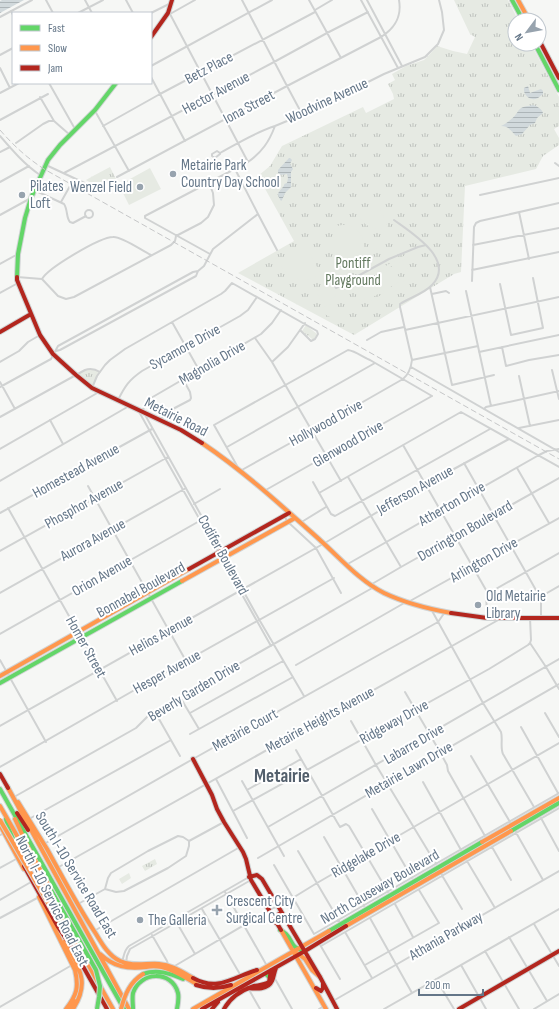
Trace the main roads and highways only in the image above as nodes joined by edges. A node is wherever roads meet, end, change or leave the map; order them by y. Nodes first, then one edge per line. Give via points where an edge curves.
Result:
1 (512, 0) edge
2 (518, 0) edge
3 (172, 1) edge
4 (519, 12) edge
5 (525, 12) edge
6 (152, 36) edge
7 (539, 52) edge
8 (546, 52) edge
9 (554, 67) junction
10 (549, 70) junction
11 (559, 78) edge
12 (115, 84) edge
13 (559, 90) edge
14 (31, 314) junction
15 (0, 332) edge
16 (289, 513) junction
17 (294, 518) junction
18 (559, 618) edge
19 (0, 676) edge
20 (0, 683) edge
21 (193, 759) road end
22 (0, 774) edge
23 (6, 786) junction
24 (0, 789) edge
25 (559, 798) edge
26 (559, 803) edge
27 (0, 806) edge
28 (6, 815) junction
29 (0, 820) edge
30 (0, 825) edge
31 (513, 827) junction
32 (2, 834) edge
33 (48, 863) junction
34 (439, 870) junction
35 (250, 879) junction
36 (283, 915) junction
37 (58, 926) junction
38 (342, 926) junction
39 (279, 928) junction
40 (94, 946) junction
41 (300, 947) junction
42 (305, 951) junction
43 (559, 951) edge
44 (293, 952) junction
45 (286, 955) junction
46 (298, 955) junction
47 (75, 965) junction
48 (268, 966) junction
49 (276, 967) junction
50 (261, 970) junction
51 (271, 970) junction
52 (91, 972) junction
53 (305, 972) junction
54 (265, 974) junction
55 (272, 977) junction
56 (320, 977) junction
57 (238, 982) junction
58 (323, 983) junction
59 (198, 985) junction
60 (228, 995) junction
61 (225, 1008) edge
62 (325, 1008) edge
63 (66, 1009) edge
64 (70, 1009) edge
65 (74, 1009) edge
66 (96, 1009) edge
67 (107, 1009) edge
68 (112, 1009) edge
69 (123, 1009) edge
70 (129, 1009) edge
71 (133, 1009) edge
72 (177, 1009) edge
73 (193, 1009) edge
74 (202, 1009) edge
75 (212, 1009) edge
76 (337, 1009) edge
77 (459, 1009) edge

1 - 4 main road
2 - 5 main road
3 - 6 main road via 169,13
7 - 10 main road
8 - 9 main road
9 - 10 main road
9 - 11 main road
10 - 13 main road
12 - 14 main road, Metairie Road via 95,110 48,160 31,198 18,254 17,277
14 - 15 main road
14 - 16 main road, Metairie Road via 40,335 54,352 92,388 201,442 226,459
16 - 17 main road, Metairie Road
16 - 19 main road, Bonnabel Boulevard
17 - 18 main road, Metairie Road via 373,586 408,602 445,612 487,618
17 - 20 main road, Bonnabel Boulevard
21 - 35 main road via 224,822 240,846
22 - 23 main road, South I-10 Service Road East
23 - 33 main road
23 - 50 main road, South I-10 Service Road East via 29,819 77,905 116,959 132,964 168,965 199,981 209,983 226,982 246,973
24 - 33 main road
24 - 66 main road, bridge via 29,849 98,974 100,993
24 - 69 main road
25 - 31 main road, North Causeway Boulevard
26 - 31 main road, North Causeway Boulevard
27 - 28 main road
28 - 37 main road via 7,825 23,863
28 - 52 main road
29 - 52 main road, bridge
30 - 32 main road, North I-10 Service Road East
31 - 34 main road, North Causeway Boulevard
32 - 47 main road, North I-10 Service Road East via 18,858
33 - 40 main road
34 - 38 main road, North Causeway Boulevard via 365,908
34 - 38 main road, North Causeway Boulevard via 369,916
35 - 36 main road via 254,874 259,875
35 - 39 main road
36 - 39 main road via 276,917
36 - 41 main road
37 - 47 main road
37 - 67 main road
38 - 41 main road, North Causeway Boulevard
38 - 42 main road, North Causeway Boulevard via 320,945
39 - 41 main road via 292,944
39 - 44 main road
40 - 59 main road via 104,959 112,964 127,968 161,967
40 - 70 main road
41 - 42 main road
41 - 44 main road, North Causeway Boulevard
42 - 46 main road, North Causeway Boulevard
42 - 56 main road
43 - 77 main road
44 - 45 main road, North Causeway Boulevard
44 - 46 main road
45 - 48 main road, North Causeway Boulevard
45 - 51 main road via 272,966
46 - 49 main road, North Causeway Boulevard
46 - 53 main road
46 - 56 main road via 305,959
47 - 63 main road, North I-10 Service Road East via 78,986 72,1002
47 - 64 main road via 81,982 76,1000
47 - 65 main road via 82,979 82,987
48 - 50 main road, North Causeway Boulevard
48 - 54 main road
49 - 51 main road, North Causeway Boulevard
49 - 55 main road
50 - 57 main road, North Causeway Boulevard
51 - 54 main road, North Causeway Boulevard
51 - 55 main road
52 - 68 main road
53 - 58 main road via 318,990 322,989
53 - 62 main road
54 - 55 main road
54 - 60 main road, North Causeway Boulevard
55 - 61 main road via 270,982 248,988 232,999
56 - 58 main road
57 - 59 main road via 222,988
57 - 73 main road, North Causeway Boulevard
58 - 76 main road
59 - 69 main road, bridge via 162,971 149,972 129,986
60 - 74 main road, North Causeway Boulevard
60 - 75 main road
71 - 72 main road via 135,989 145,978 151,976 168,978 175,986 178,992

